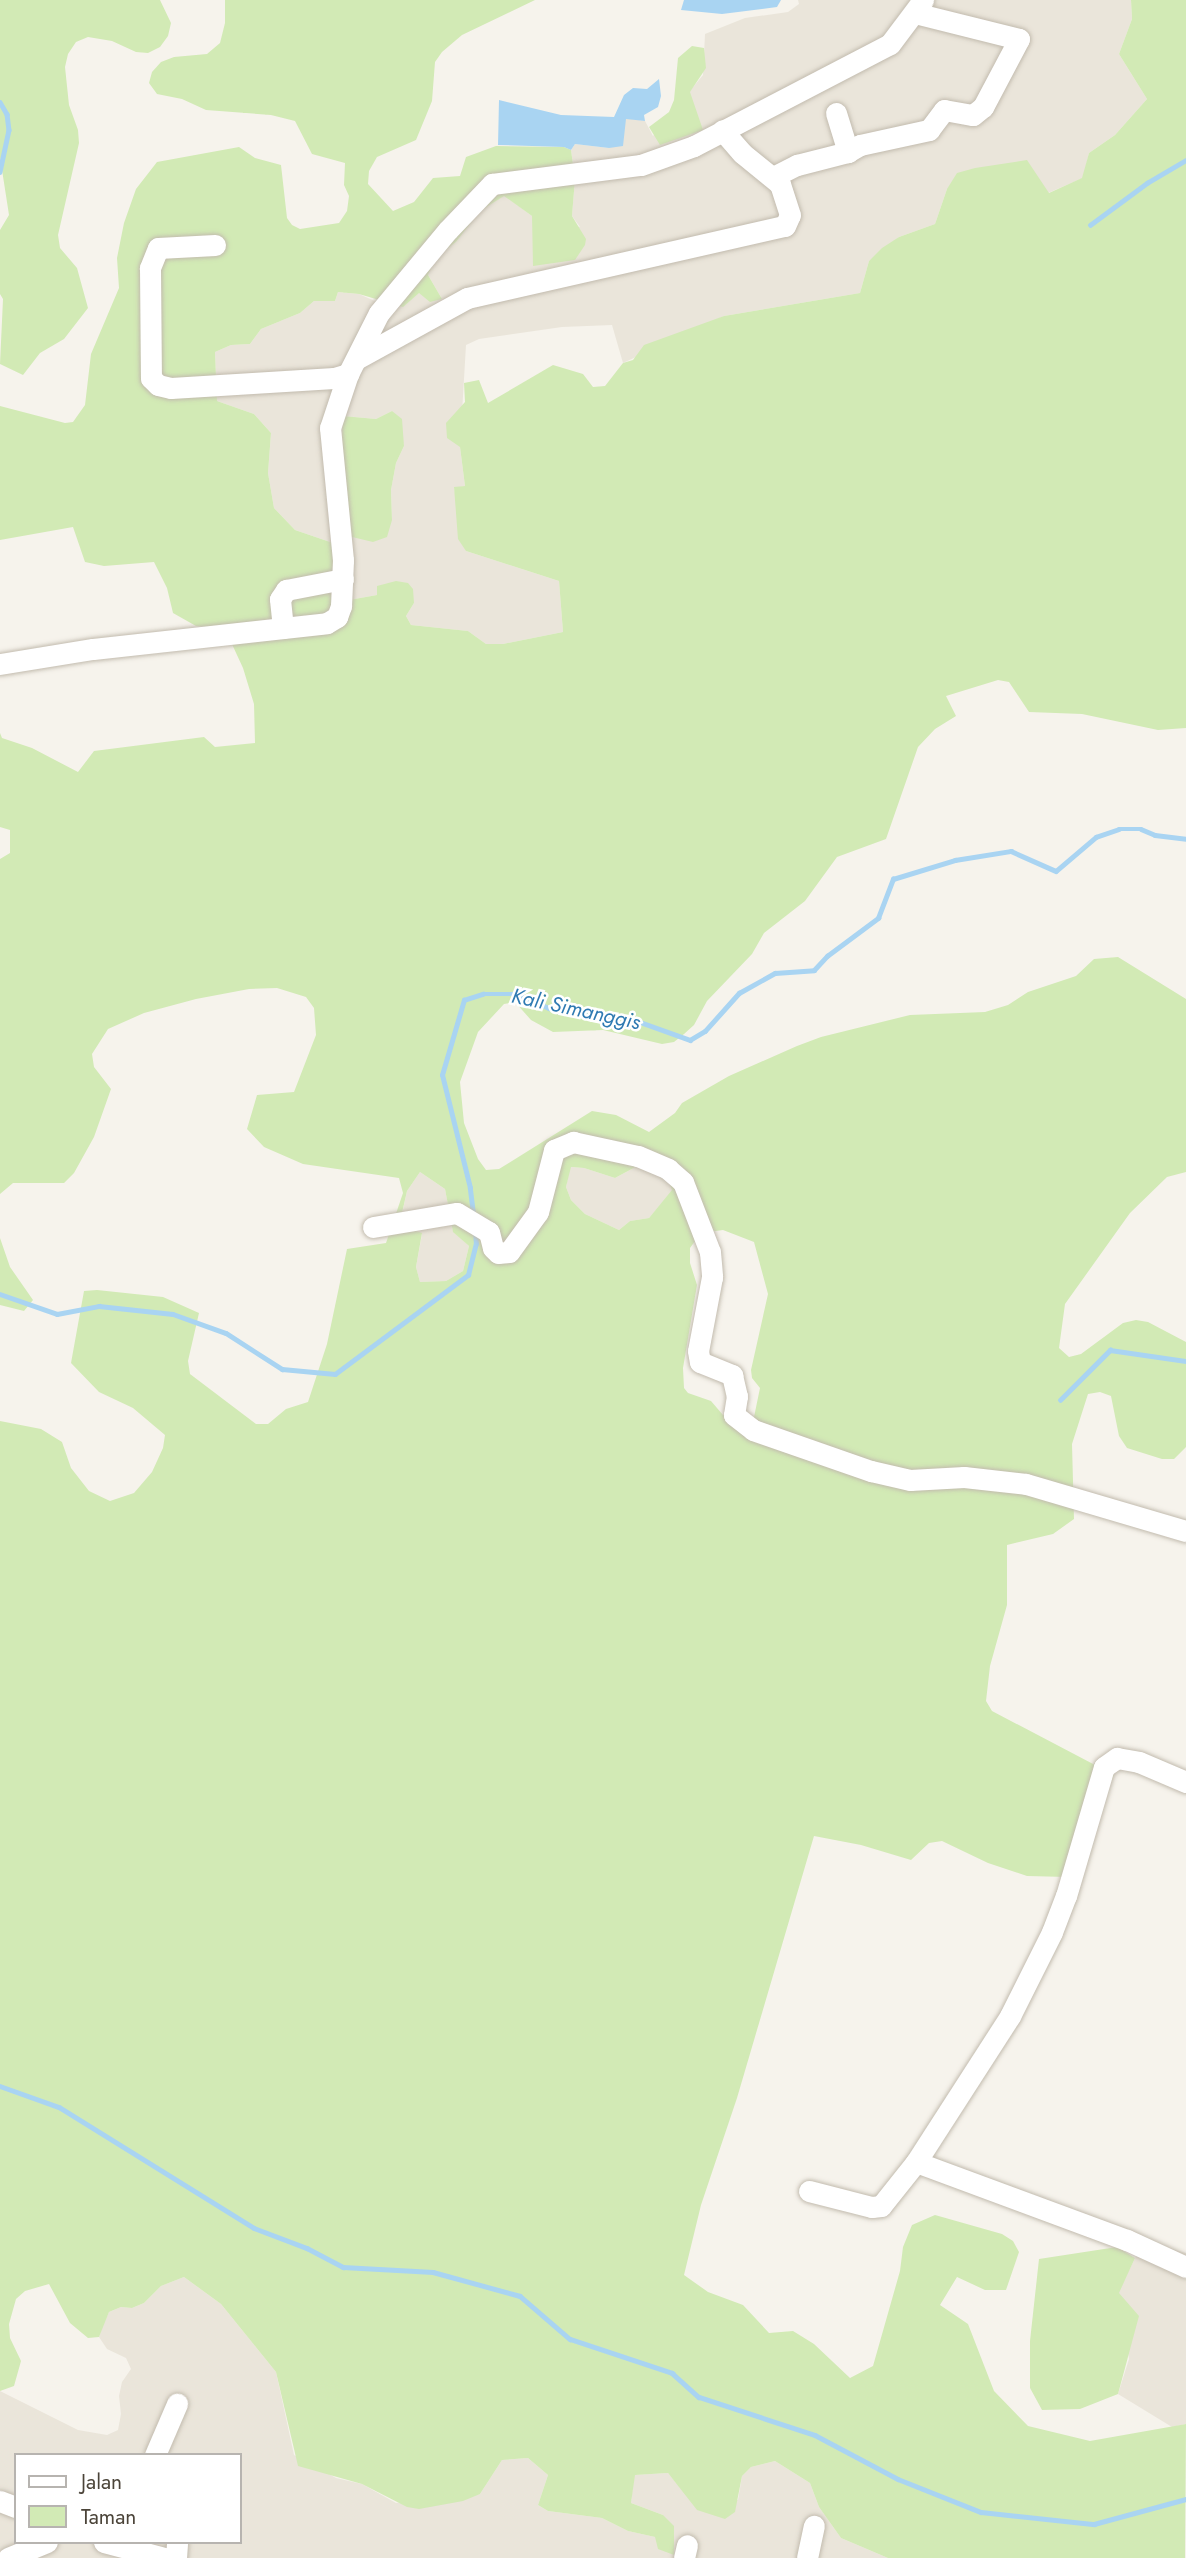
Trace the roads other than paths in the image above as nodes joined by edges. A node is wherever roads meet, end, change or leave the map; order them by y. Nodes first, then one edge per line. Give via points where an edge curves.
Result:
1 (919, 6) edge
2 (836, 113) dead end
3 (722, 130) junction
4 (848, 152) junction
5 (773, 177) junction
6 (215, 245) dead end
7 (353, 366) junction
8 (343, 579) junction
9 (283, 628) junction
10 (0, 664) edge
11 (373, 1227) dead end
12 (1186, 1531) edge
13 (1186, 1782) edge
14 (916, 2162) junction
15 (809, 2191) dead end
16 (1181, 2264) edge
17 (177, 2404) dead end
18 (156, 2453) edge
19 (814, 2526) dead end
20 (42, 2544) edge
21 (111, 2544) edge
22 (8, 2558) edge
23 (163, 2558) edge
24 (807, 2558) edge

1 - 3 street via 890,44
1 - 4 street via 1019,38 993,91 973,115 944,110 929,130 860,145
2 - 4 street
3 - 5 street
3 - 7 street via 694,146 641,165 492,184 379,313
4 - 5 street via 797,164
5 - 7 street via 788,201 790,215 785,226 467,298
6 - 7 street via 158,248 150,268 151,378 158,385 171,388 334,378
7 - 8 street via 330,428
8 - 9 street via 337,617 327,623
8 - 9 street via 286,590 281,599
9 - 10 street
11 - 12 street via 457,1213 489,1231 498,1253 509,1252 538,1212 554,1150 573,1142 638,1156 668,1169 683,1182 710,1252 712,1277 698,1351 700,1362 732,1375 737,1396 734,1415 753,1430 871,1471 910,1480 964,1477 1026,1484
13 - 14 street via 1139,1762 1117,1758 1104,1767 1052,1933 1010,2016
14 - 15 street via 881,2206
14 - 16 street
17 - 18 street
19 - 24 street
20 - 22 street
21 - 23 street

